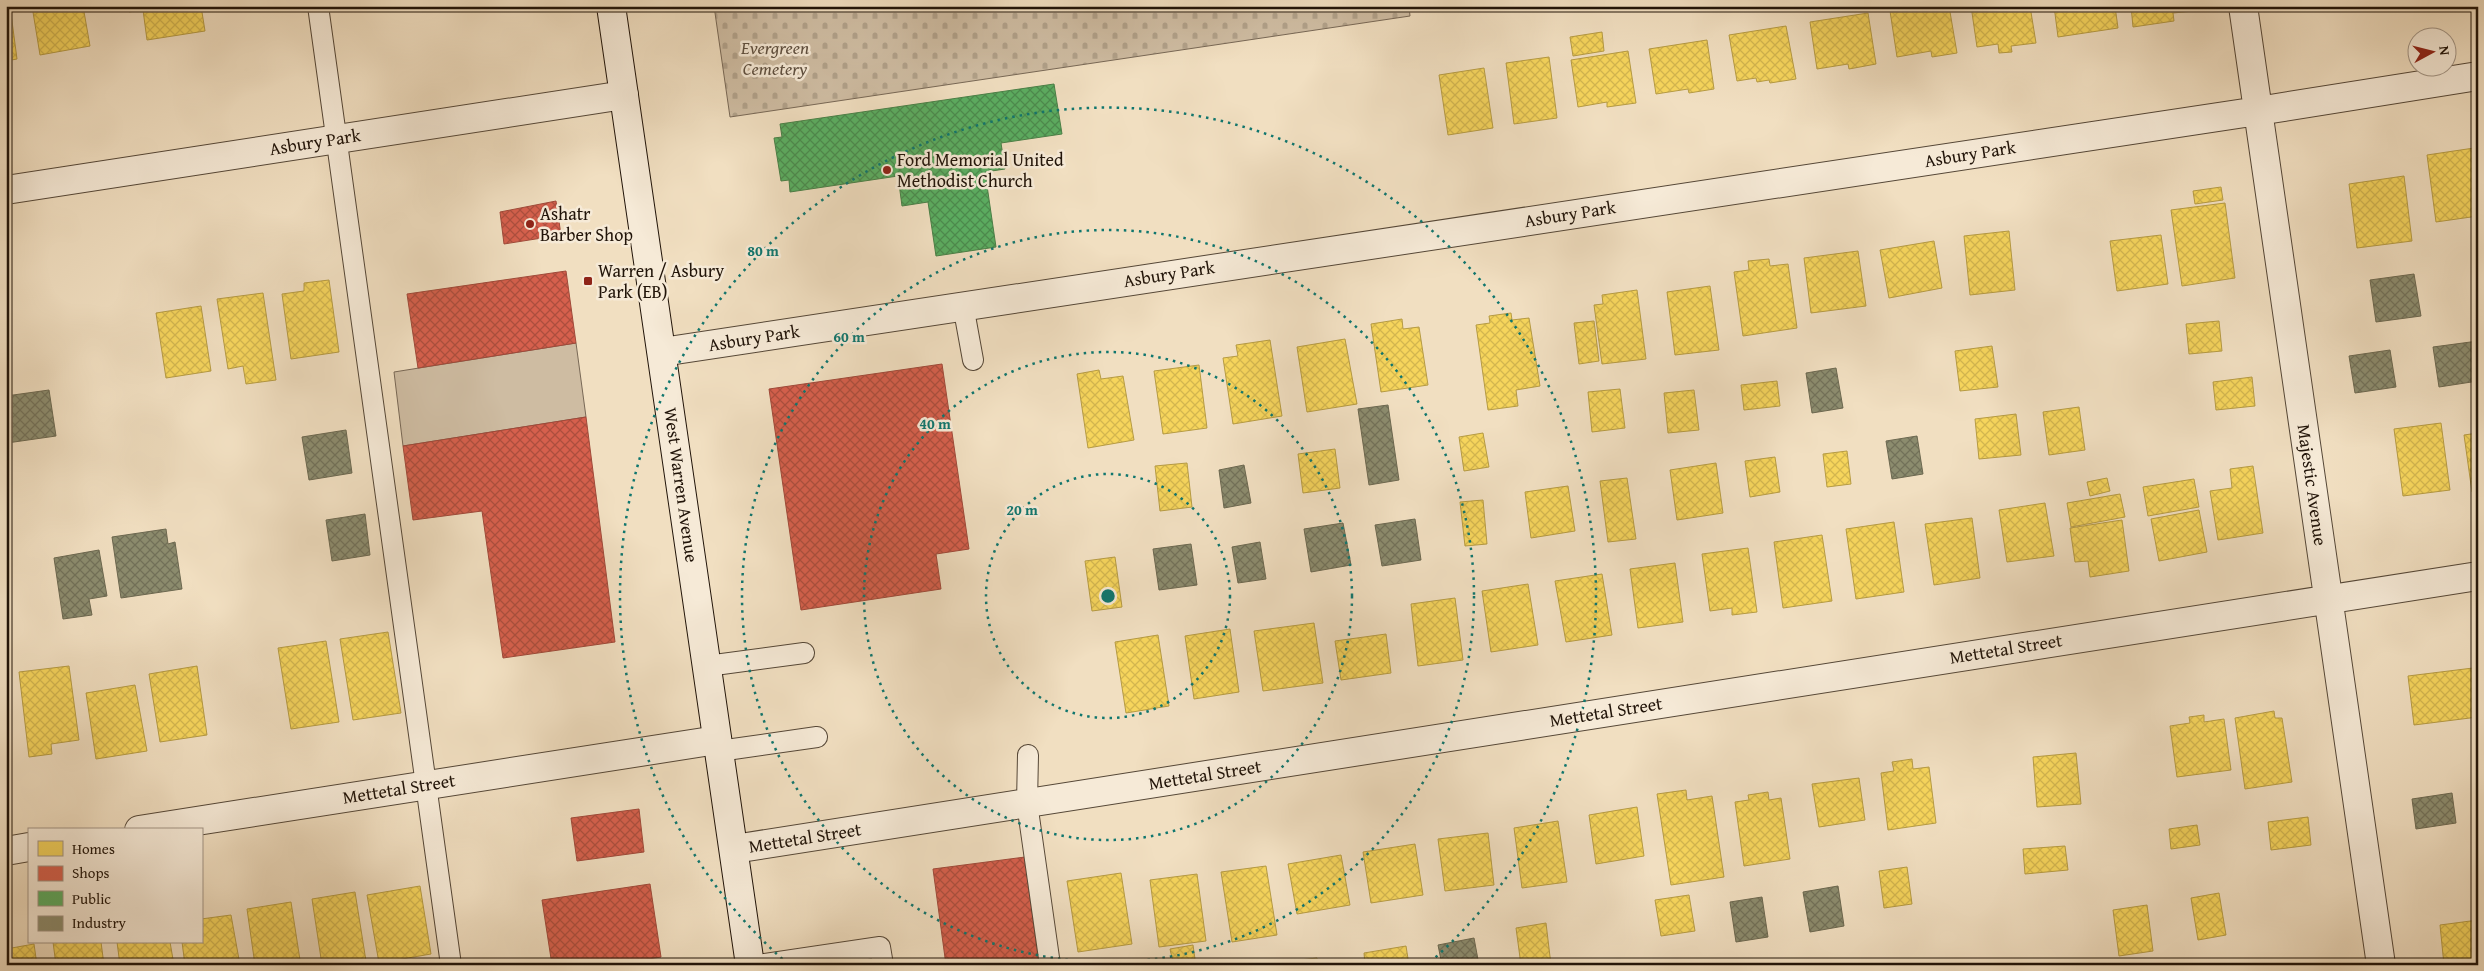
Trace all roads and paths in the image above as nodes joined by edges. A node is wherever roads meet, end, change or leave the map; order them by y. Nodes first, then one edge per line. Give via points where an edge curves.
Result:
1 (318, 6) edge
2 (611, 6) edge
3 (2243, 6) edge
4 (2478, 76) edge
5 (624, 95) junction
6 (2258, 111) junction
7 (338, 139) junction
8 (6, 190) edge
9 (963, 305) junction
10 (662, 352) junction
11 (973, 360) dead end
12 (2478, 576) edge
13 (2328, 599) junction
14 (804, 653) dead end
15 (707, 666) junction
16 (818, 737) dead end
17 (718, 746) junction
18 (1028, 754) dead end
19 (425, 785) junction
20 (1027, 803) junction
21 (153, 828) edge
22 (28, 847) edge
23 (734, 849) junction
24 (6, 851) edge
25 (450, 965) edge
26 (750, 965) edge
27 (758, 965) edge
28 (883, 965) edge
29 (1050, 965) edge
30 (2380, 965) edge

1 - 7 lane
2 - 5 street, West Warren Avenue
3 - 6 street, Majestic Avenue
4 - 6 street, Asbury Park
5 - 7 street, Asbury Park
5 - 10 street, West Warren Avenue
6 - 9 street, Asbury Park
6 - 13 street, Majestic Avenue
7 - 8 street, Asbury Park
7 - 19 lane
9 - 10 street, Asbury Park
9 - 11 lane
10 - 15 street, West Warren Avenue
12 - 13 street, Mettetal Street
13 - 20 street, Mettetal Street
13 - 30 street, Majestic Avenue
14 - 15 lane
15 - 17 street, West Warren Avenue
16 - 17 lane
17 - 19 street, Mettetal Street
17 - 23 street, West Warren Avenue
18 - 20 lane
19 - 21 street, Mettetal Street
19 - 25 lane
20 - 23 street, Mettetal Street
20 - 29 lane
22 - 24 street
23 - 26 street, West Warren Avenue
27 - 28 lane via 880,947

